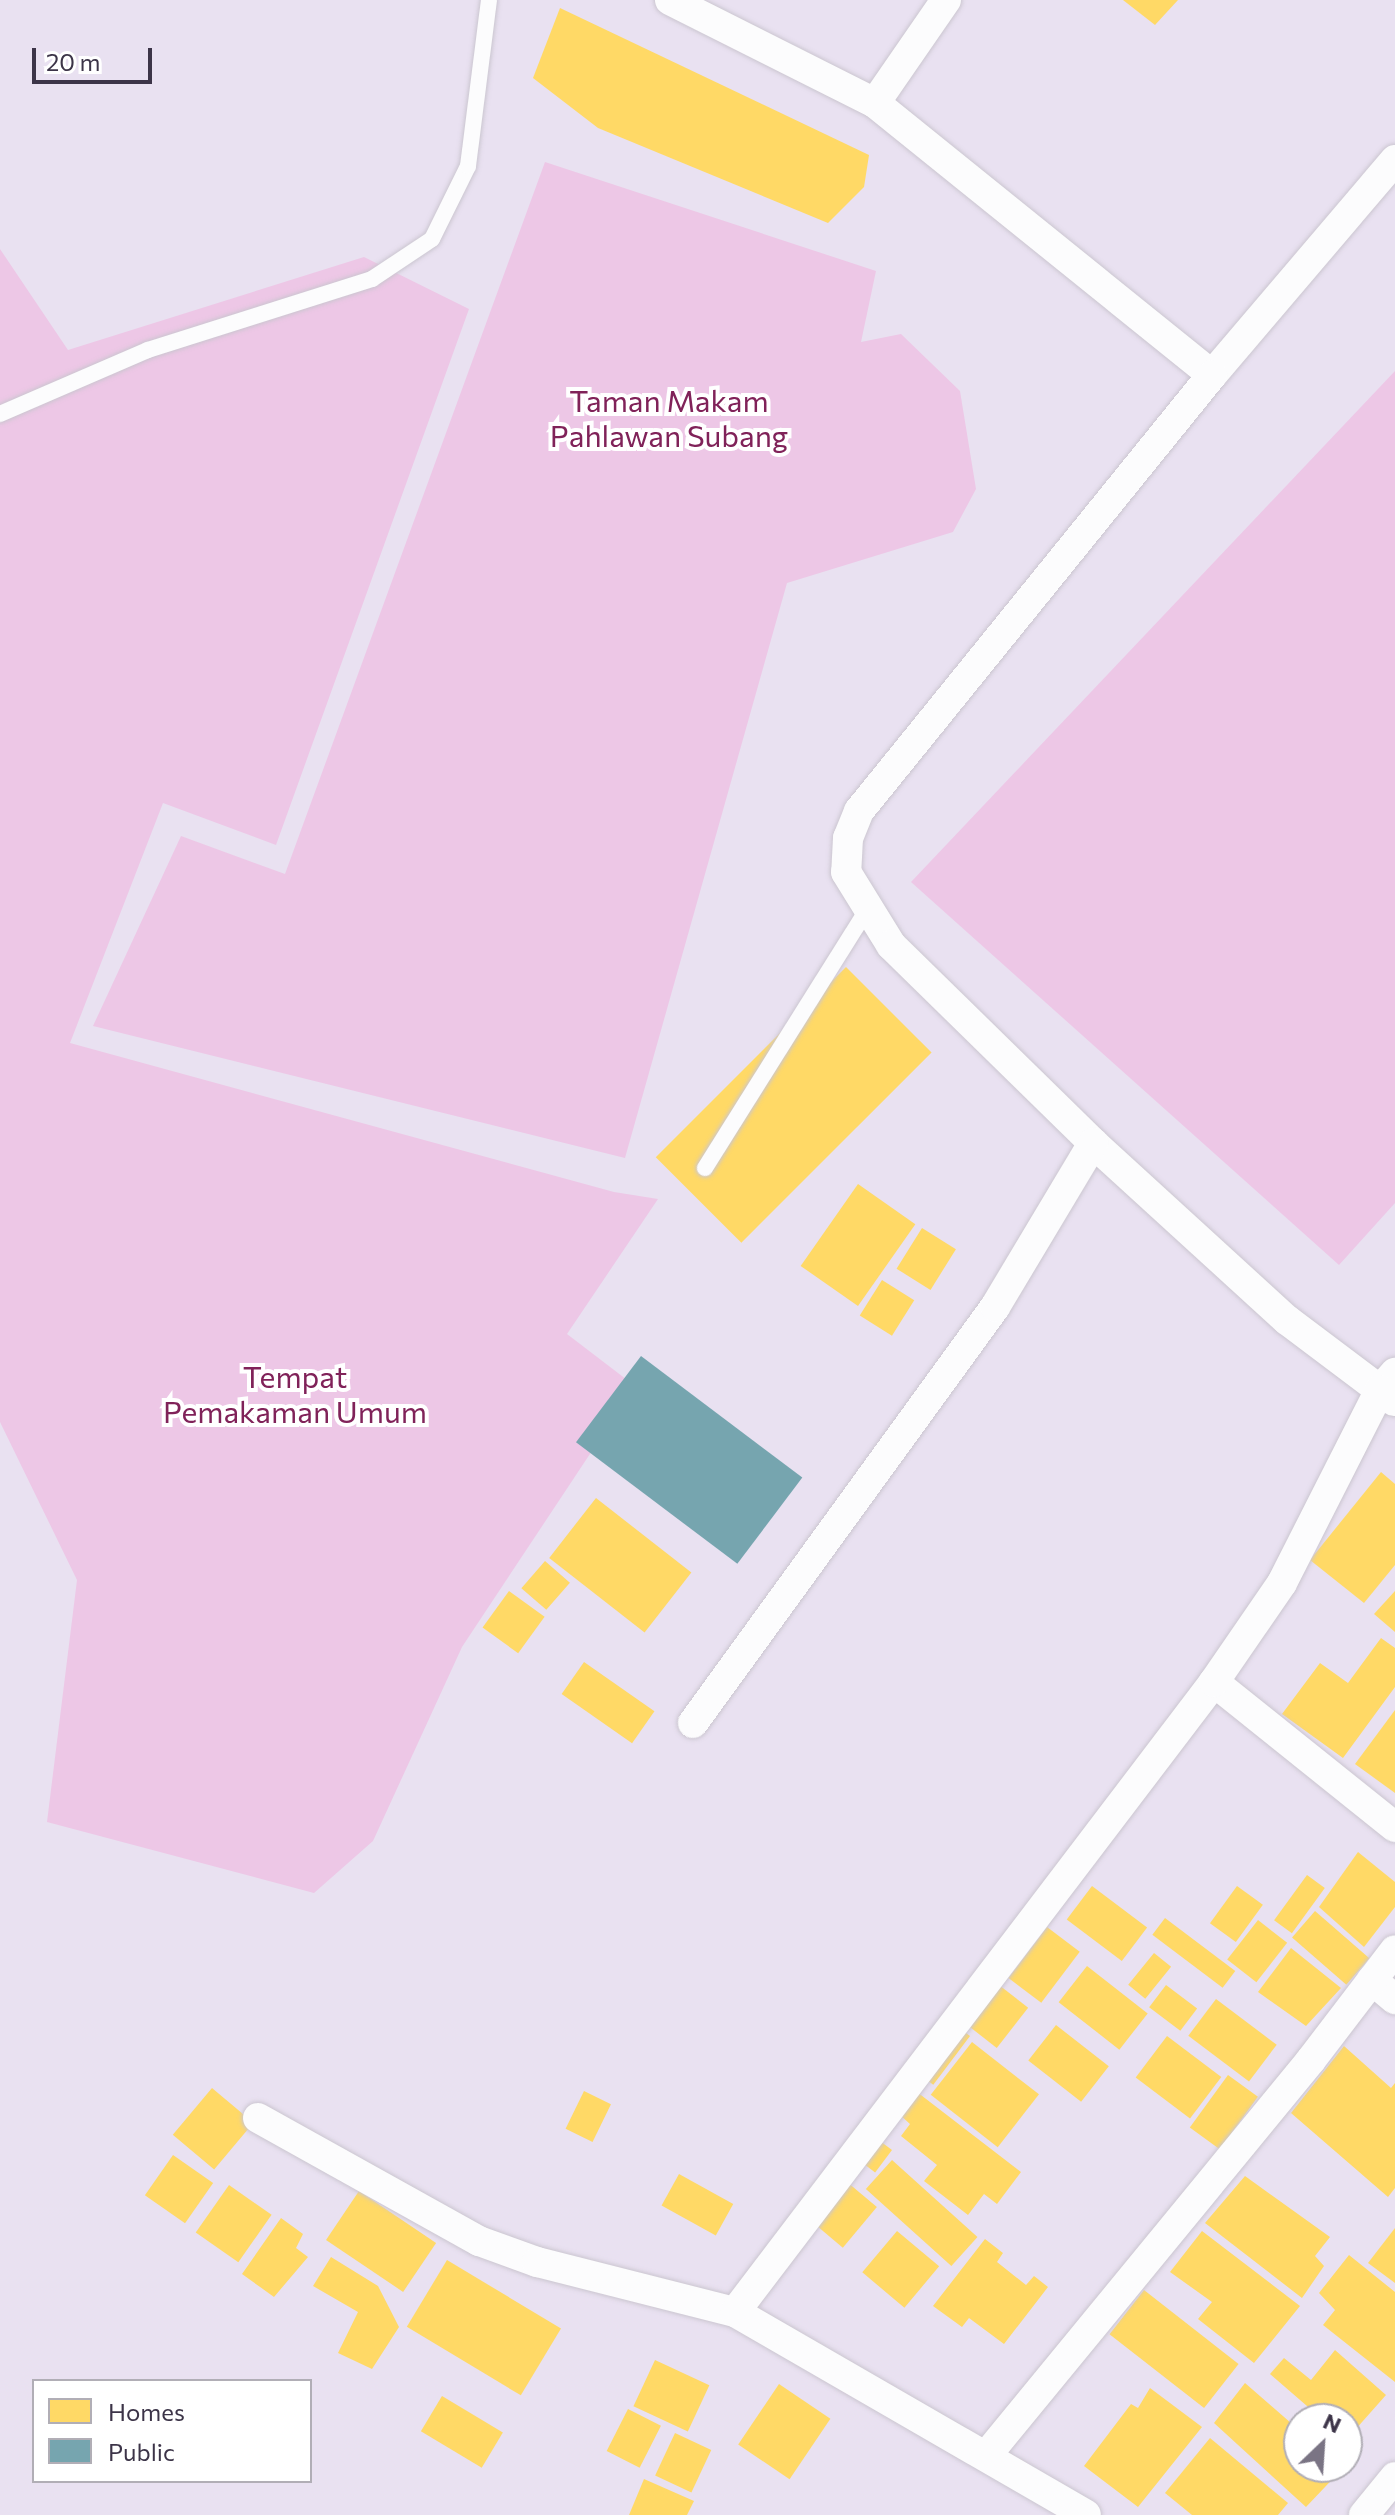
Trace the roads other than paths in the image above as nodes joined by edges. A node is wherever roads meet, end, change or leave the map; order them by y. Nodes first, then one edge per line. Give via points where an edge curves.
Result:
1 (489, 0) edge
2 (670, 0) edge
3 (946, 0) edge
4 (875, 103) junction
5 (1395, 160) edge
6 (1212, 375) junction
7 (0, 414) edge
8 (868, 908) junction
9 (1093, 1143) junction
10 (705, 1168) dead end
11 (1390, 1388) edge
12 (1214, 1682) junction
13 (693, 1723) dead end
14 (1395, 1827) edge
15 (1395, 1950) edge
16 (1384, 1989) edge
17 (258, 2118) dead end
18 (735, 2312) junction
19 (986, 2456) junction
20 (1395, 2477) edge
21 (1086, 2515) edge
22 (1364, 2515) edge

1 - 7 lane via 468,166 432,239 372,279 148,350
2 - 4 street
3 - 4 street
4 - 6 street
5 - 6 street
6 - 8 street via 859,811 848,838 846,872
8 - 9 street via 891,945
8 - 10 lane
9 - 11 street via 1287,1320
9 - 13 street via 995,1307
11 - 12 street via 1282,1583
12 - 14 street
12 - 18 street
15 - 16 street
16 - 19 street
17 - 18 street via 479,2241 537,2262
18 - 19 street
19 - 21 street
20 - 22 street

